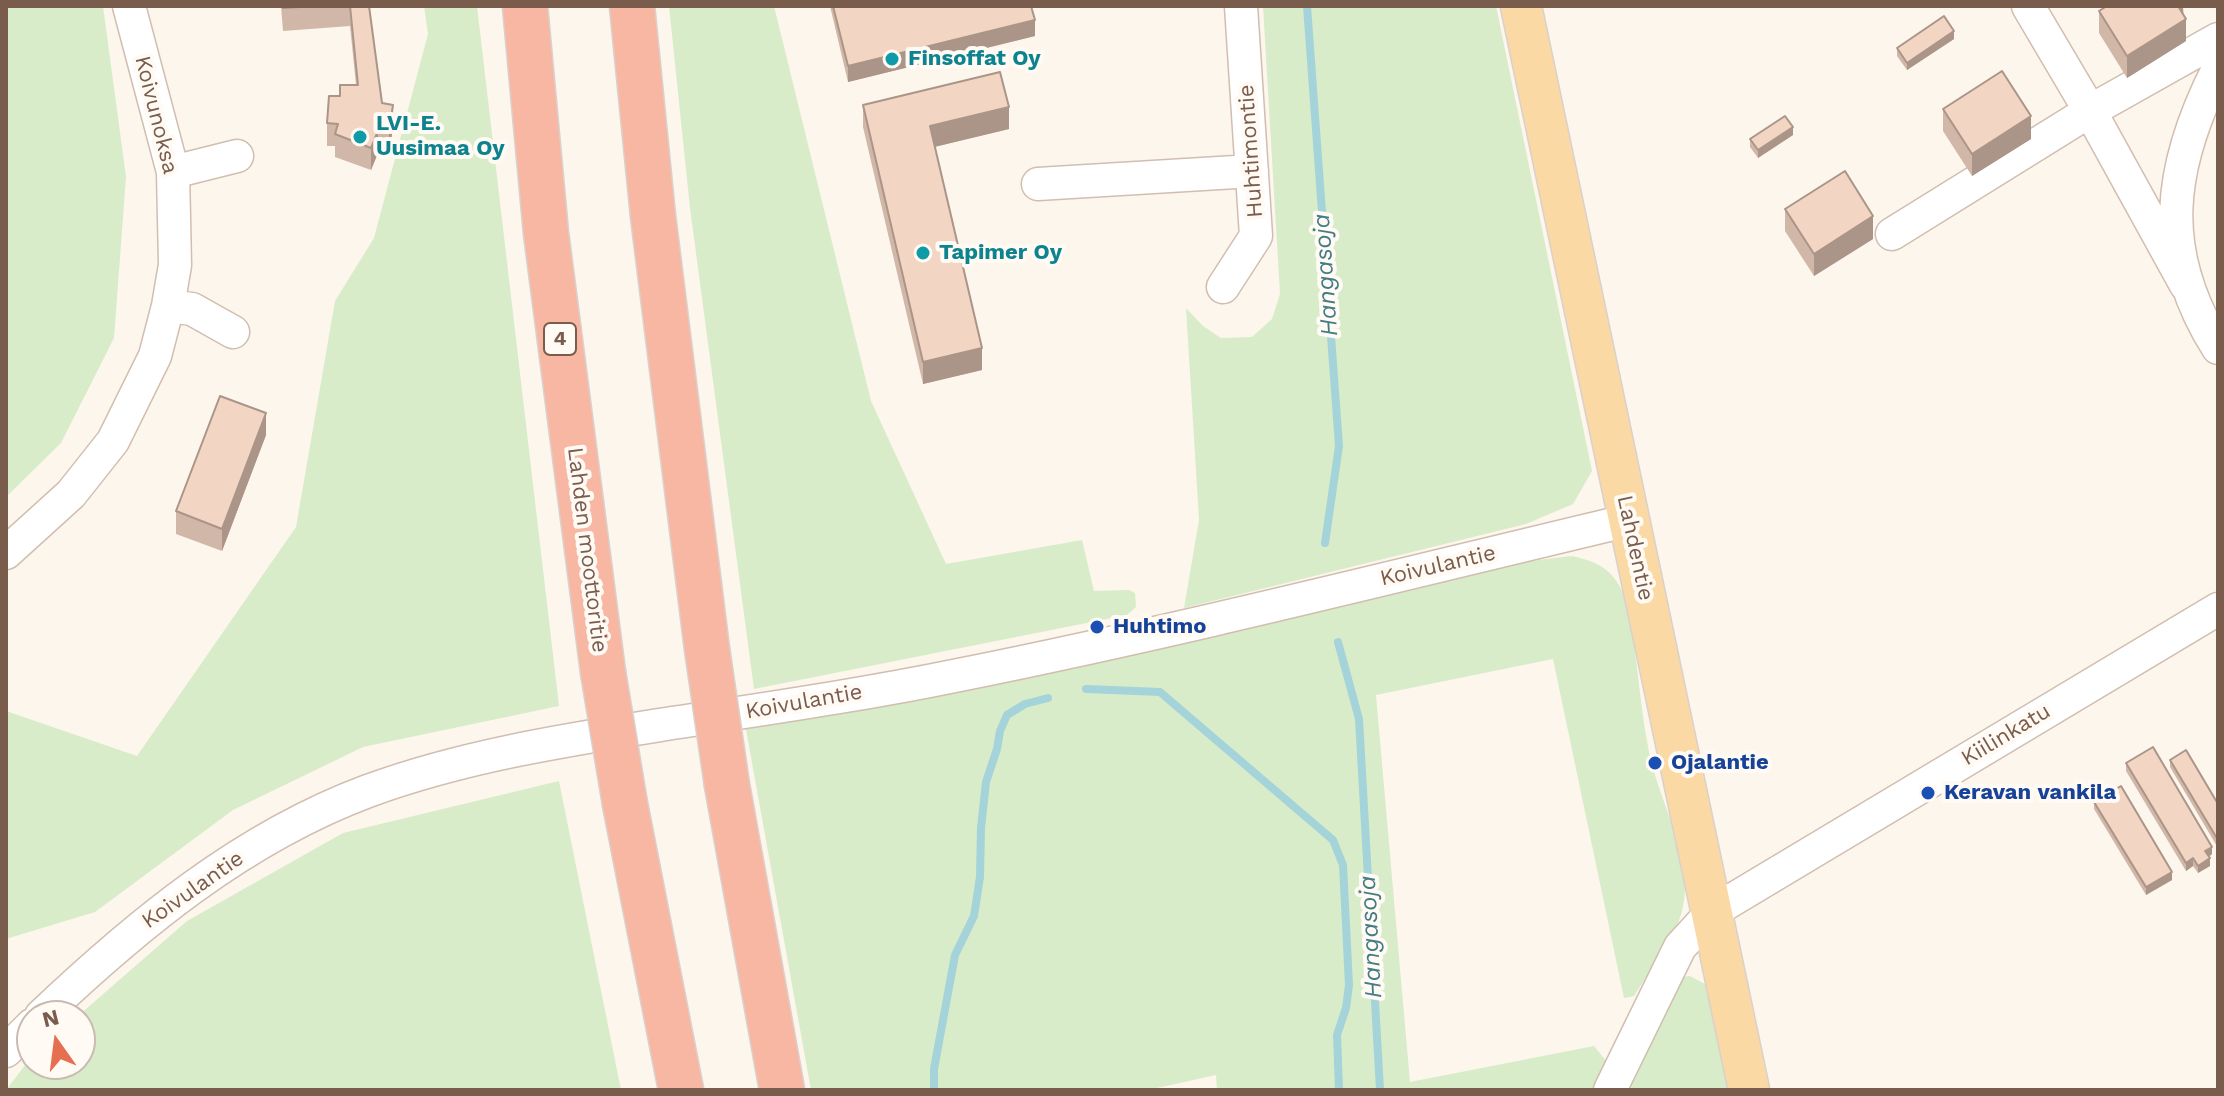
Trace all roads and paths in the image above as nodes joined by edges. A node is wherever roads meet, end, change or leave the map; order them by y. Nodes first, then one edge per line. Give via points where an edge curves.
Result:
1 (129, 6) edge
2 (525, 6) edge
3 (632, 6) edge
4 (1241, 6) edge
5 (1521, 6) edge
6 (2028, 6) edge
7 (2218, 39) edge
8 (2218, 69) edge
9 (2090, 111) junction
10 (237, 156) dead end
11 (1252, 171) junction
12 (173, 172) junction
13 (1038, 184) dead end
14 (1892, 234) dead end
15 (2186, 285) junction
16 (1223, 287) dead end
17 (168, 306) junction
18 (233, 332) dead end
19 (2218, 348) edge
20 (1630, 520) junction
21 (6, 553) edge
22 (2218, 609) edge
23 (1712, 912) junction
24 (56, 1000) edge
25 (681, 1090) edge
26 (782, 1090) edge
27 (1610, 1090) edge
28 (1749, 1090) edge

1 - 12 street, Koivunoksa
2 - 25 highway, Lahden moottoritie / 4, bridge via 546,233 603,672
3 - 26 highway, bridge via 707,649
4 - 11 street, Huhtimontie
5 - 20 main road, Lahdentie
6 - 9 street
7 - 9 street
8 - 15 street via 2202,100 2177,192 2178,255
9 - 14 street
9 - 15 street
10 - 12 street
11 - 13 street
11 - 16 street, Huhtimontie via 1256,236
12 - 17 street, Koivunoksa via 175,265
15 - 19 street
17 - 18 street via 192,309
17 - 21 street, Koivunoksa via 155,356 113,441 71,494
20 - 23 main road, Lahdentie
20 - 24 street, Koivulantie via 1130,639 956,676 552,742 368,791 236,858 116,946
22 - 23 street, Kiilinkatu
23 - 27 street via 1680,947
23 - 28 main road, Lahdentie

